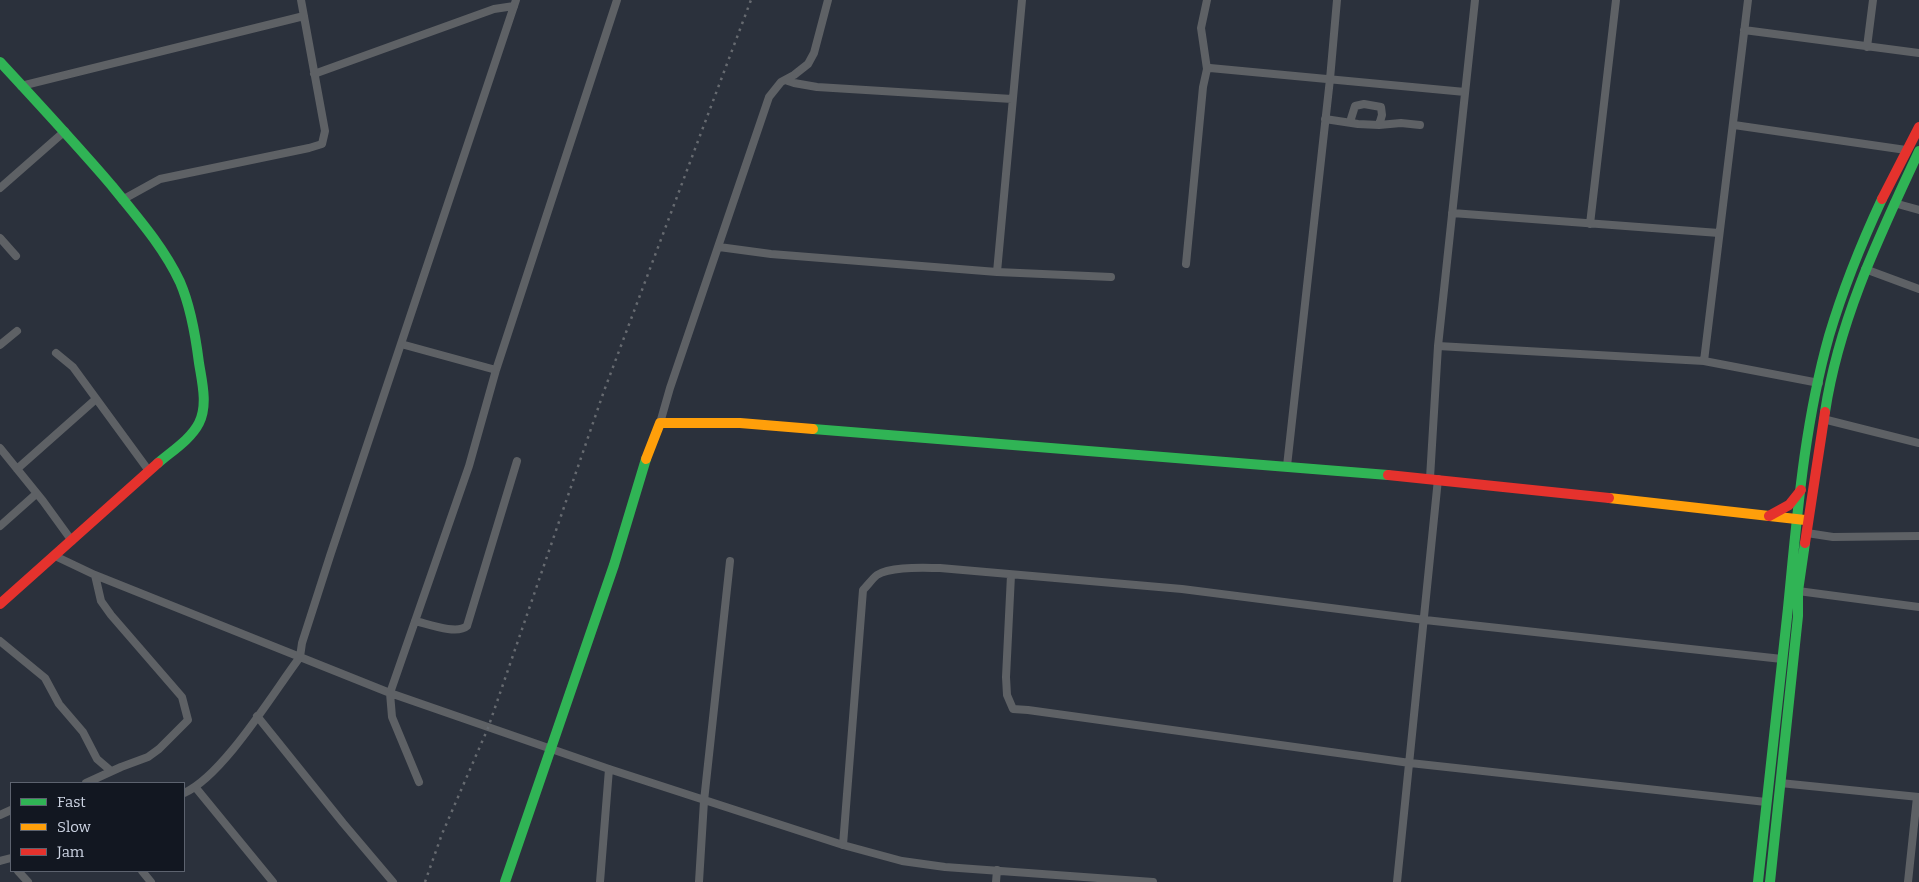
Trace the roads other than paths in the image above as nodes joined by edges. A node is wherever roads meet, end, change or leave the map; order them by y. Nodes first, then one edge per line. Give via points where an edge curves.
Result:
1 (301, 0) edge
2 (617, 0) edge
3 (828, 0) edge
4 (1022, 0) edge
5 (1208, 0) edge
6 (1336, 0) edge
7 (1475, 0) edge
8 (1616, 0) edge
9 (1748, 0) edge
10 (1873, 0) edge
11 (515, 3) edge
12 (304, 16) junction
13 (1744, 30) junction
14 (1867, 47) junction
15 (1919, 53) edge
16 (0, 62) edge
17 (1207, 69) junction
18 (314, 74) junction
19 (785, 80) junction
20 (1330, 80) junction
21 (21, 86) junction
22 (1465, 92) junction
23 (1012, 99) junction
24 (1325, 119) junction
25 (1350, 122) junction
26 (1379, 125) junction
27 (1420, 125) dead end
28 (1734, 125) junction
29 (1919, 127) edge
30 (65, 131) junction
31 (1906, 150) junction
32 (1919, 152) edge
33 (0, 188) edge
34 (122, 200) junction
35 (1894, 203) junction
36 (1919, 210) edge
37 (1452, 213) junction
38 (1590, 224) junction
39 (1719, 233) junction
40 (0, 238) edge
41 (719, 247) junction
42 (16, 256) dead end
43 (1186, 264) dead end
44 (1865, 269) junction
45 (998, 272) junction
46 (1111, 277) dead end
47 (1919, 289) edge
48 (17, 331) dead end
49 (401, 344) junction
50 (0, 345) edge
51 (1438, 346) junction
52 (56, 353) dead end
53 (1704, 361) junction
54 (496, 370) junction
55 (1819, 383) junction
56 (96, 399) junction
57 (1823, 419) junction
58 (660, 423) junction
59 (1919, 443) edge
60 (0, 448) edge
61 (517, 461) dead end
62 (1287, 466) junction
63 (17, 469) junction
64 (149, 472) junction
65 (1434, 478) junction
66 (1802, 489) junction
67 (36, 494) junction
68 (1769, 516) junction
69 (1797, 519) junction
70 (1808, 521) junction
71 (0, 526) edge
72 (1807, 533) junction
73 (1919, 536) edge
74 (72, 541) junction
75 (55, 556) junction
76 (730, 561) dead end
77 (1011, 575) junction
78 (95, 576) junction
79 (1798, 591) junction
80 (0, 604) edge
81 (1919, 607) edge
82 (1424, 620) junction
83 (415, 621) junction
84 (0, 641) edge
85 (300, 657) junction
86 (1782, 659) junction
87 (390, 693) junction
88 (257, 716) junction
89 (550, 749) junction
90 (1410, 763) junction
91 (608, 769) junction
92 (112, 771) junction
93 (88, 782) edge
94 (419, 782) dead end
95 (1780, 783) junction
96 (196, 788) junction
97 (185, 793) edge
98 (1918, 797) edge
99 (704, 801) junction
100 (1766, 802) junction
101 (843, 846) junction
102 (10, 860) edge
103 (0, 861) edge
104 (997, 870) junction
105 (19, 872) edge
106 (143, 872) edge
107 (28, 882) edge
108 (151, 882) edge
109 (274, 882) edge
110 (393, 882) edge
111 (505, 882) edge
112 (600, 882) edge
113 (699, 882) edge
114 (996, 882) edge
115 (1153, 882) edge
116 (1397, 882) edge
117 (1758, 882) edge
118 (1770, 882) edge
119 (1908, 882) edge

1 - 12 street
2 - 54 street
3 - 19 street via 814,53 808,64
4 - 23 street
5 - 17 street via 1201,28
6 - 20 street
7 - 22 street
8 - 38 street
9 - 13 street
10 - 14 street
11 - 18 street
11 - 49 street
12 - 18 street
12 - 21 street
13 - 14 street
13 - 28 street
14 - 15 street
16 - 21 street
17 - 20 street
17 - 43 street via 1202,87
18 - 34 street via 325,131 322,144 160,180
19 - 23 street via 817,87
19 - 41 street via 769,97
20 - 22 street
20 - 24 street
21 - 30 street
22 - 37 street
23 - 45 street
24 - 25 street
24 - 62 street
25 - 26 street
25 - 26 street via 1355,106 1364,104 1381,107
26 - 27 street
28 - 31 street
28 - 39 street
29 - 31 street
30 - 33 street
30 - 34 street
31 - 55 street via 1877,208 1840,302
32 - 35 street
34 - 64 street via 151,232 181,285 196,340 204,394 199,423
35 - 36 street
35 - 44 street
37 - 38 street
37 - 51 street
38 - 39 street
39 - 53 street
40 - 42 street
41 - 45 street
41 - 58 street
44 - 47 street
44 - 57 street via 1845,326
45 - 46 street
48 - 50 street
49 - 54 street
49 - 85 street
51 - 53 street
51 - 65 street
52 - 56 street via 73,367
53 - 55 street
54 - 83 street via 469,466
55 - 66 street
56 - 63 street
56 - 64 street
57 - 59 street
57 - 70 street
58 - 62 street via 740,423
58 - 89 street
60 - 63 street
61 - 83 street via 467,626 462,630 450,629
62 - 65 street
63 - 67 street
64 - 74 street
65 - 68 street
65 - 82 street
66 - 68 street via 1789,505
66 - 69 street
67 - 71 street
67 - 74 street
68 - 69 street
69 - 70 street
69 - 86 street
70 - 72 street
72 - 73 street via 1833,537
72 - 79 street
74 - 75 street
75 - 78 street
75 - 80 street
76 - 99 street
77 - 82 street via 1182,589
77 - 90 street via 1006,677 1007,695 1013,709
77 - 101 street via 913,567 879,574 863,590
78 - 85 street
78 - 92 street via 101,600 182,697 188,720 148,757
79 - 81 street
79 - 95 street
82 - 86 street
82 - 90 street
83 - 87 street
84 - 92 street via 45,678 59,704 83,732 97,759
85 - 87 street
85 - 88 street
86 - 100 street
87 - 89 street
87 - 94 street via 392,717
88 - 96 street via 227,756
88 - 110 street
89 - 91 street
89 - 111 street
90 - 100 street
90 - 116 street
91 - 99 street
91 - 112 street
92 - 93 street
95 - 98 street
95 - 118 street
96 - 97 street
96 - 109 street
98 - 119 street
99 - 101 street
99 - 113 street
100 - 117 street
101 - 104 street via 902,861
102 - 103 street
104 - 114 street
104 - 115 street
105 - 107 street
106 - 108 street

